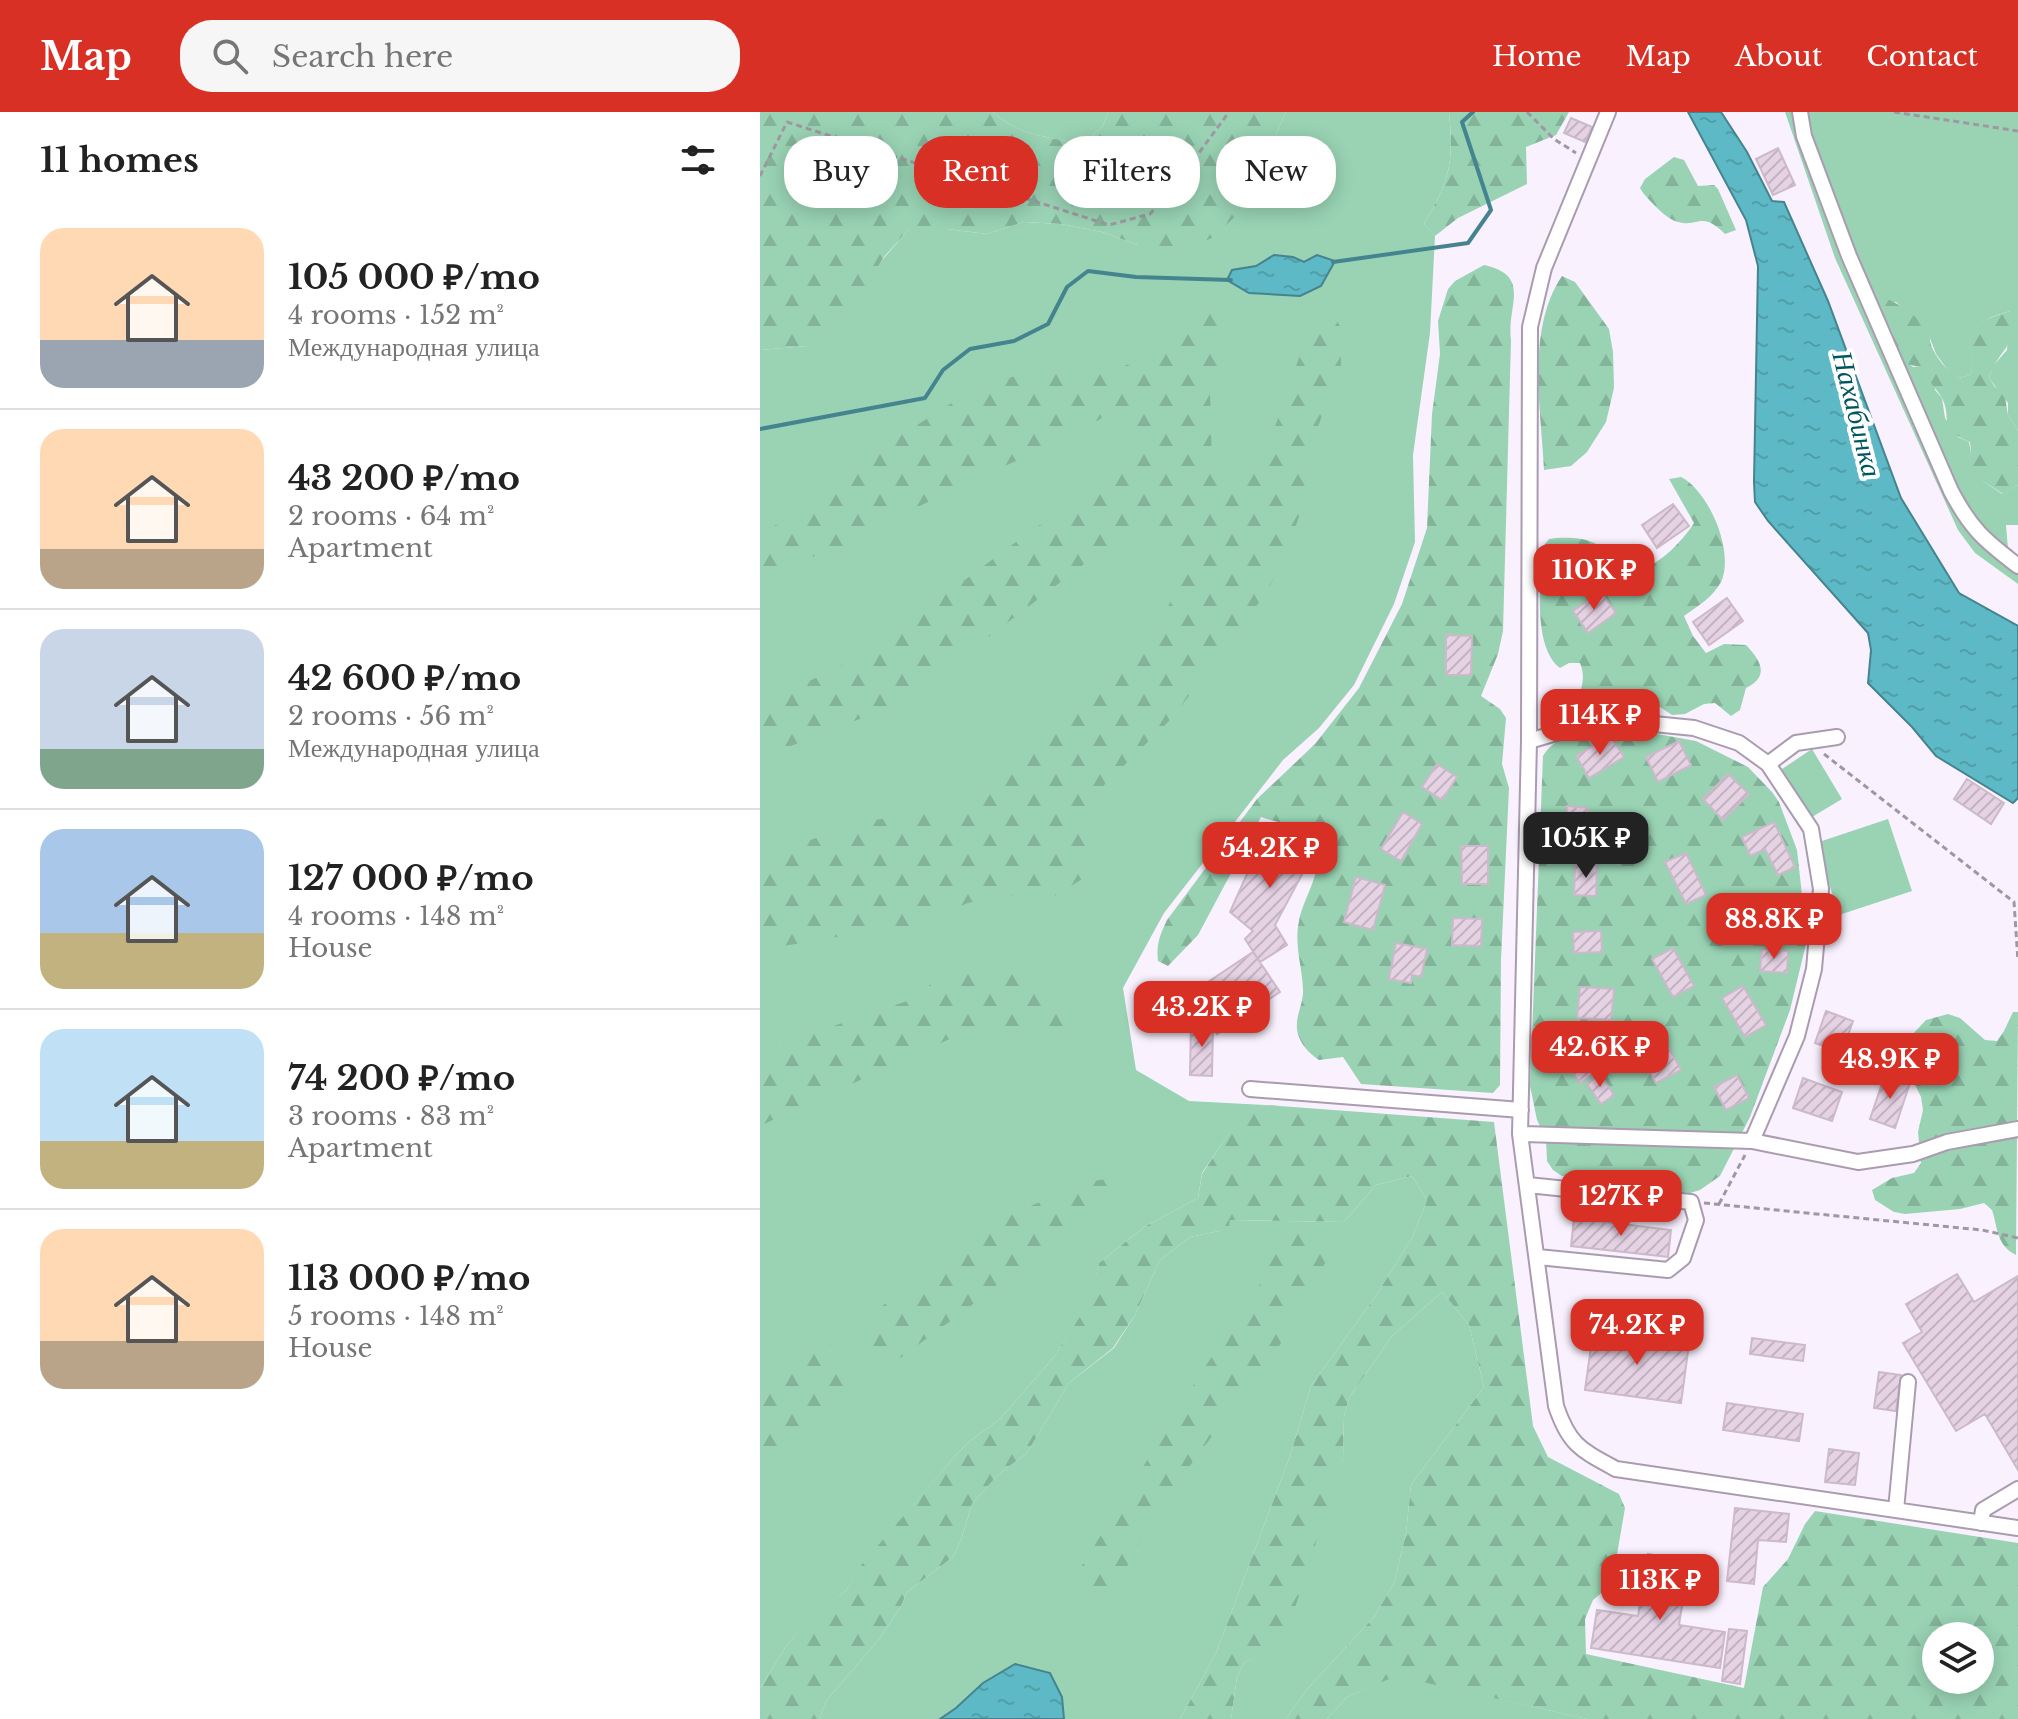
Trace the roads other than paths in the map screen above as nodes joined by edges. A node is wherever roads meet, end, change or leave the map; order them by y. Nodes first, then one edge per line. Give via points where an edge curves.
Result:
1 (1608, 112) edge
2 (1800, 112) edge
3 (2018, 566) edge
4 (1837, 737) dead end
5 (1529, 741) junction
6 (1768, 764) junction
7 (1250, 1089) dead end
8 (1521, 1110) junction
9 (2018, 1129) edge
10 (1520, 1134) junction
11 (1752, 1141) junction
12 (1528, 1185) junction
13 (1538, 1257) junction
14 (1908, 1382) dead end
15 (2018, 1489) edge
16 (1896, 1510) junction
17 (1981, 1523) junction
18 (2018, 1528) edge

1 - 5 street via 1544,268 1530,327
2 - 3 street via 1849,256 1951,491 1982,539
4 - 6 street via 1796,743
5 - 6 street via 1604,719 1694,728 1739,743
5 - 8 street
6 - 11 street via 1811,829 1821,889 1814,969 1797,1036
7 - 8 street
8 - 10 street
9 - 11 street via 1858,1162
10 - 11 street
10 - 12 street
12 - 13 street
12 - 13 street via 1691,1202 1696,1220 1683,1258 1668,1270
13 - 16 street via 1556,1406 1579,1450 1616,1469
14 - 16 street
15 - 17 street via 1983,1510
16 - 17 street
17 - 18 street

